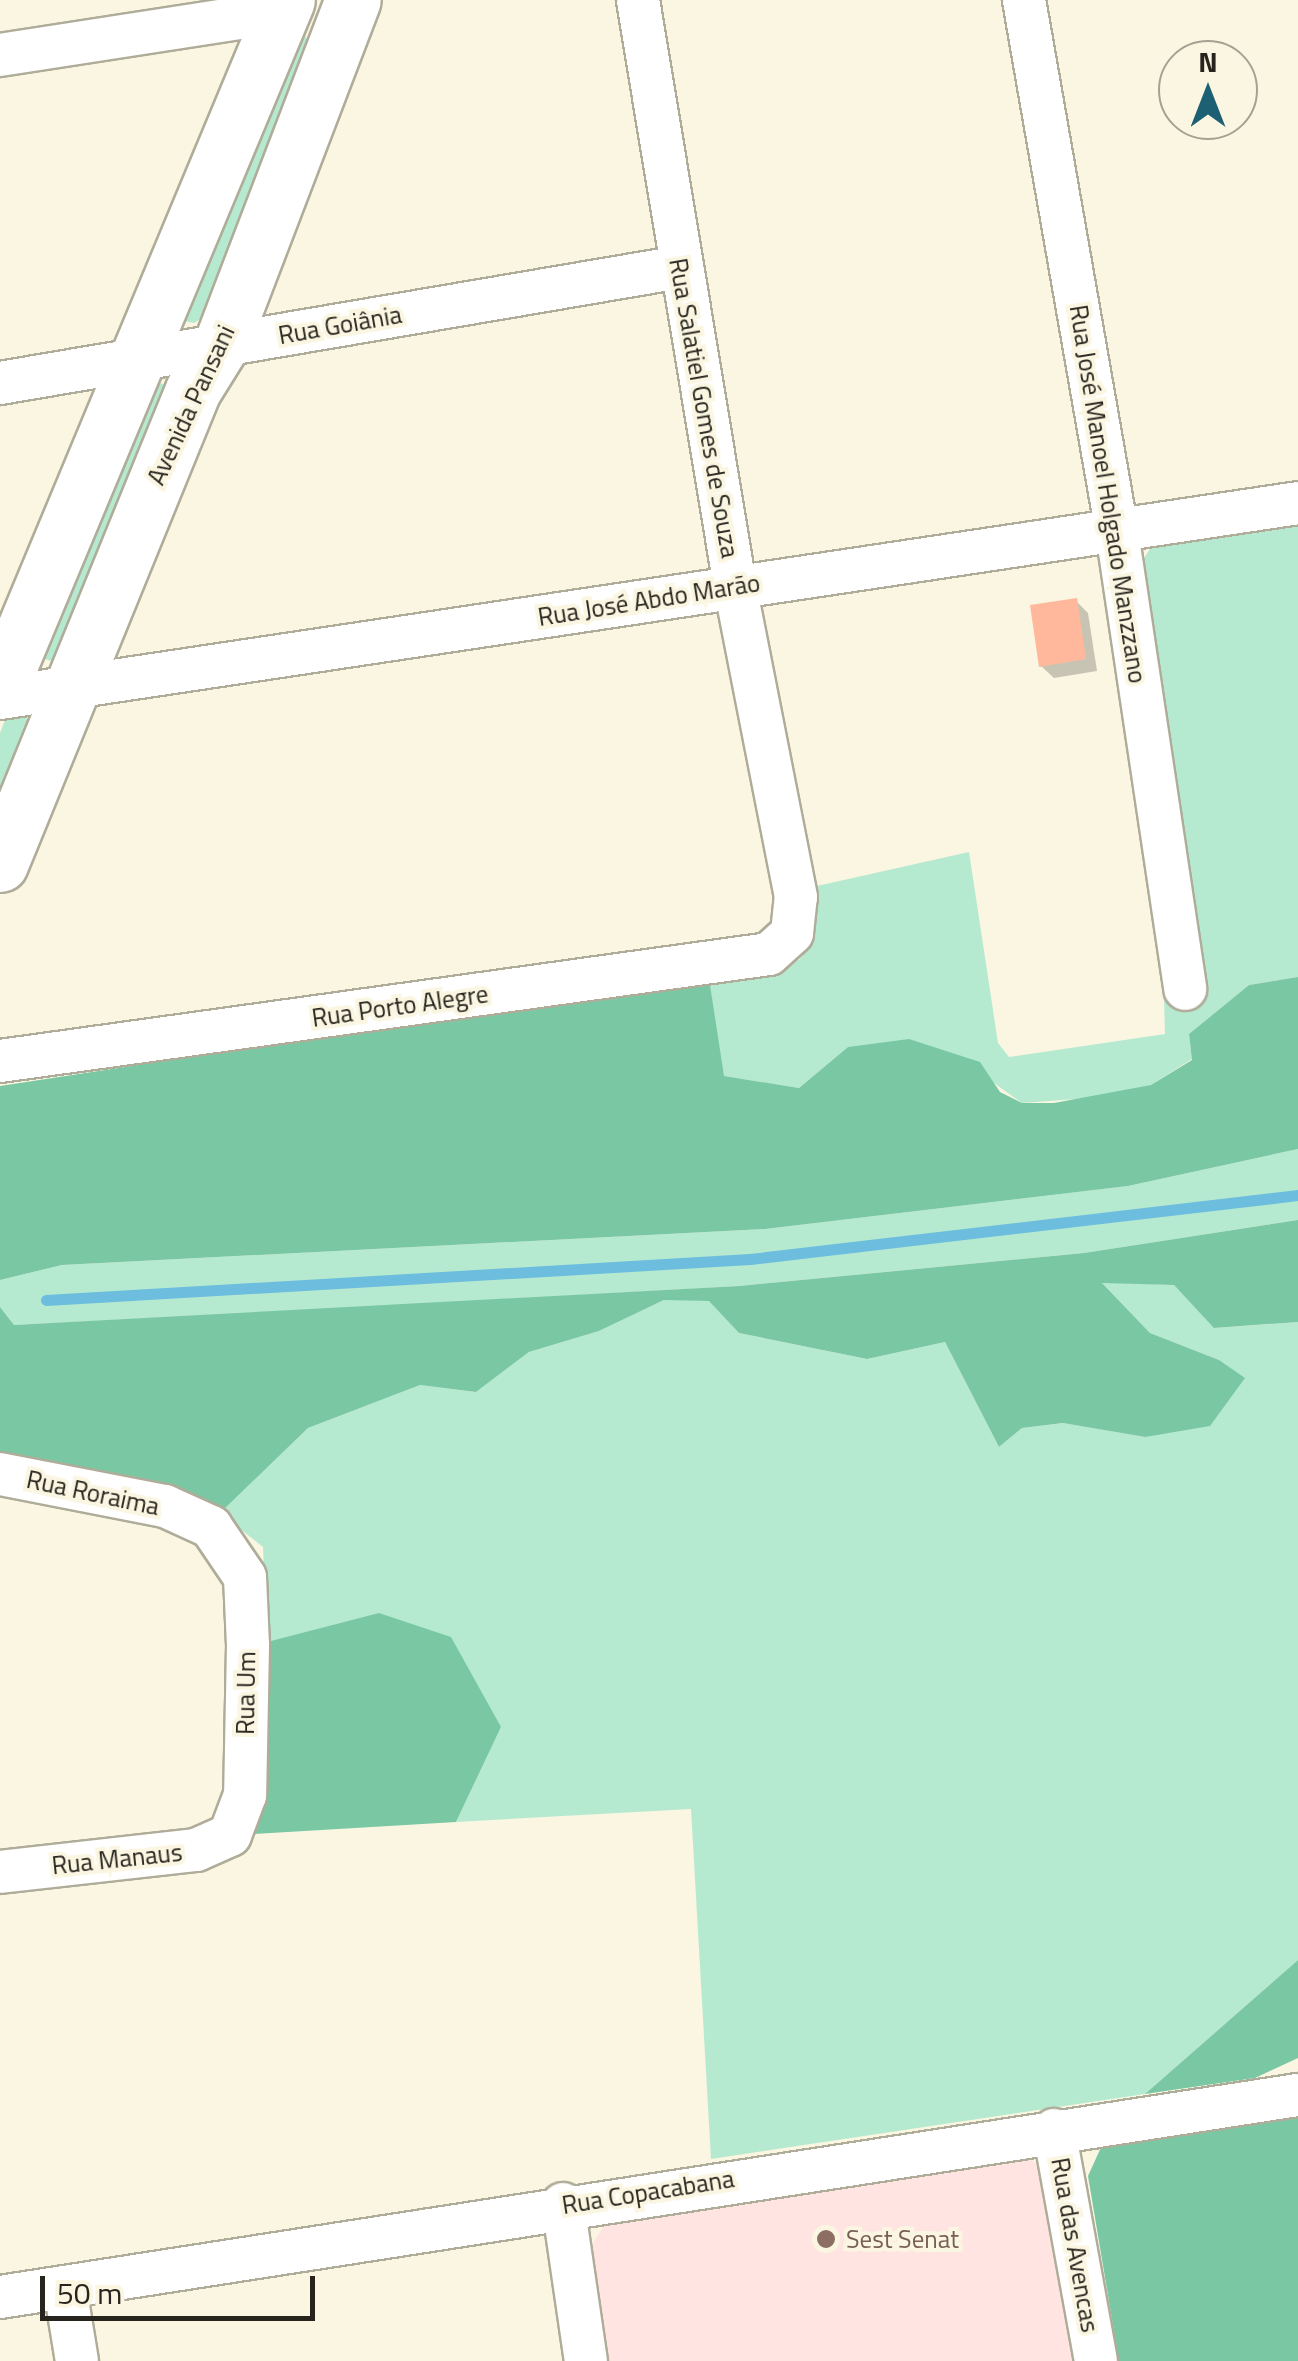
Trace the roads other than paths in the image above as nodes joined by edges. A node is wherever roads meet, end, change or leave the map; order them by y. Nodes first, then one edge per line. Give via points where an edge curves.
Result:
1 (638, 0) edge
2 (1024, 0) edge
3 (359, 1) edge
4 (286, 6) edge
5 (0, 54) edge
6 (680, 268) junction
7 (221, 345) junction
8 (130, 364) junction
9 (0, 383) edge
10 (1298, 503) edge
11 (1117, 532) junction
12 (735, 586) junction
13 (0, 688) edge
14 (67, 688) junction
15 (0, 698) edge
16 (0, 864) edge
17 (792, 934) joint
18 (1185, 989) dead end
19 (0, 1061) edge
20 (0, 1474) edge
21 (232, 1550) joint
22 (230, 1835) joint
23 (0, 1872) edge
24 (1298, 2095) edge
25 (1054, 2130) junction
26 (563, 2204) junction
27 (64, 2288) junction
28 (0, 2297) edge
29 (77, 2361) edge
30 (586, 2361) edge
31 (1096, 2361) edge

1 - 6 street, Rua Salatiel Gomes de Souza
2 - 11 street, Rua José Manoel Holgado Manzzano
3 - 4 main road
3 - 7 main road, Avenida Pansani
4 - 5 street
4 - 8 main road
6 - 7 street, Rua Goiânia
6 - 12 street, Rua Salatiel Gomes de Souza
7 - 8 street, Rua Goiânia
7 - 14 main road, Avenida Pansani via 193,390
8 - 9 street, Rua Goiânia
8 - 13 main road
10 - 11 street, Rua José Abdo Marão
11 - 12 street, Rua José Abdo Marão
11 - 18 street, Rua José Manoel Holgado Manzzano
12 - 14 street, Rua José Abdo Marão
12 - 17 street, Rua Salatiel Gomes de Souza via 796,898
14 - 15 street, Rua José Abdo Marão
14 - 16 main road, Avenida Pansani
17 - 19 street, Rua Porto Alegre via 768,954
20 - 21 street, Rua Roraima via 165,1506 211,1527
21 - 22 street, Rua Um via 245,1577 248,1645 245,1796
22 - 23 street, Rua Manaus via 196,1850
24 - 25 street, Rua Copacabana
25 - 26 street, Rua Copacabana
25 - 31 street, Rua das Avencas
26 - 27 street, Rua Copacabana
26 - 30 street
27 - 28 street, Rua Copacabana
27 - 29 street

